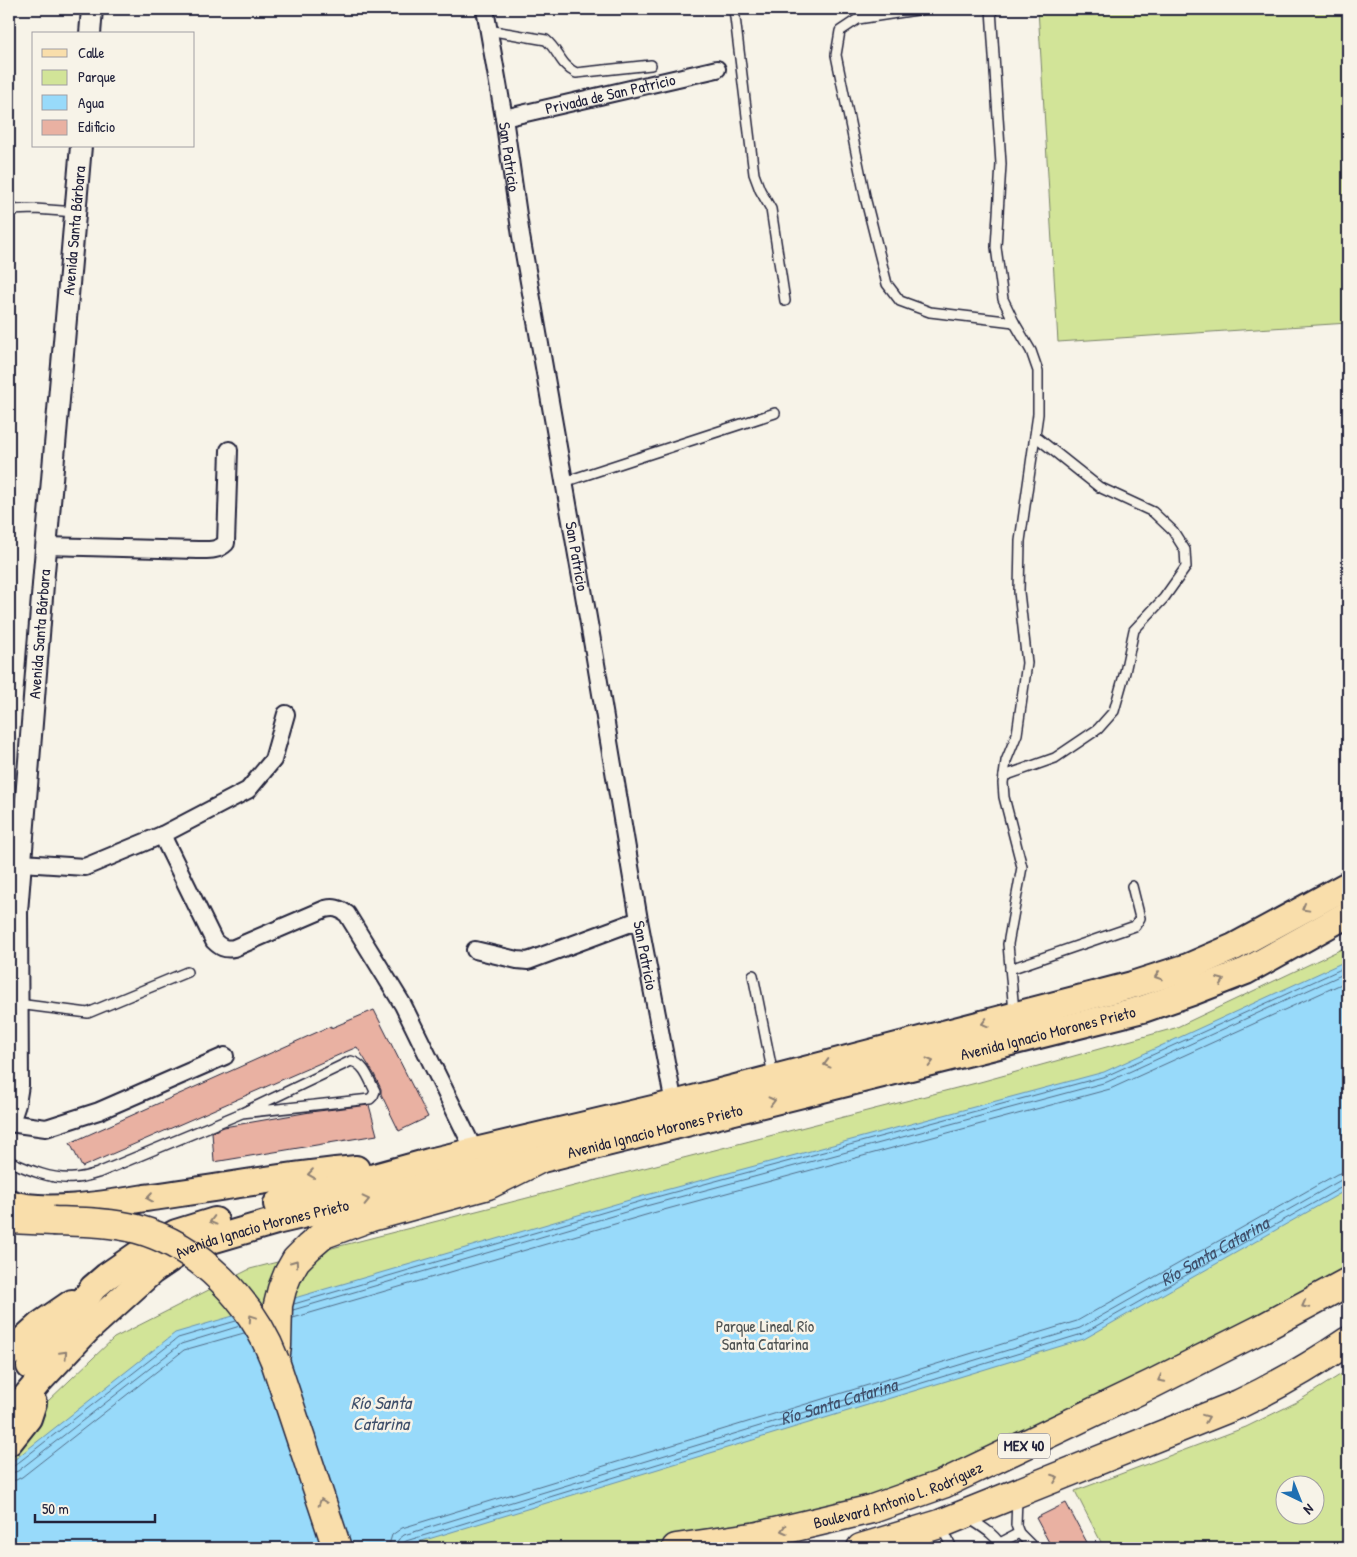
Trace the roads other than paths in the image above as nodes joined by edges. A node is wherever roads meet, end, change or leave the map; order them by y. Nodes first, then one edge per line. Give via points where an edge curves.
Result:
1 (92, 9) edge
2 (485, 9) edge
3 (734, 9) edge
4 (923, 9) edge
5 (991, 9) edge
6 (488, 30) junction
7 (90, 32) edge
8 (651, 65) dead end
9 (717, 69) dead end
10 (504, 118) junction
11 (81, 148) edge
12 (9, 210) edge
13 (76, 212) junction
14 (785, 301) dead end
15 (1014, 322) junction
16 (775, 413) dead end
17 (1035, 436) junction
18 (229, 450) dead end
19 (564, 482) junction
20 (46, 546) junction
21 (286, 714) dead end
22 (1004, 776) junction
23 (162, 835) junction
24 (21, 863) junction
25 (1348, 885) edge
26 (1132, 886) dead end
27 (1348, 914) edge
28 (639, 920) junction
29 (475, 950) dead end
30 (1010, 969) junction
31 (187, 972) dead end
32 (753, 975) dead end
33 (18, 1004) junction
34 (1015, 1015) junction
35 (225, 1056) dead end
36 (774, 1078) junction
37 (674, 1104) junction
38 (242, 1113) junction
39 (10, 1114) edge
40 (476, 1152) junction
41 (538, 1160) junction
42 (9, 1161) edge
43 (429, 1162) junction
44 (9, 1214) edge
45 (1348, 1282) edge
46 (93, 1288) junction
47 (1348, 1341) edge
48 (9, 1353) edge
49 (275, 1361) junction
50 (39, 1381) junction
51 (9, 1390) edge
52 (9, 1417) edge
53 (9, 1442) edge
54 (1018, 1492) junction
55 (951, 1519) junction
56 (1019, 1533) junction
57 (1001, 1546) edge
58 (337, 1548) edge
59 (676, 1548) edge
60 (861, 1548) edge
61 (952, 1548) edge
62 (1034, 1548) edge

1 - 7 street
2 - 6 street, San Patricio
3 - 14 lane via 754,174 773,215
4 - 15 lane via 858,19 840,32 836,55 887,284 900,301 930,312
5 - 15 lane via 1001,164 996,247 1003,299
6 - 8 lane via 546,40 567,69 576,73
6 - 10 street, San Patricio
9 - 10 street, Privada de San Patricio
10 - 19 street, San Patricio
11 - 13 street, Avenida Santa Bárbara
12 - 13 lane
13 - 20 street, Avenida Santa Bárbara
15 - 17 lane via 1038,371
16 - 19 lane
17 - 22 lane via 1020,540 1019,592 1028,663 1016,734
17 - 22 lane via 1099,487 1153,512 1185,550 1186,567 1164,598 1134,630 1123,680 1114,711 1109,717 1098,729 1055,758
18 - 20 street via 226,543 222,547 198,550
19 - 28 street, San Patricio
20 - 24 street, Avenida Santa Bárbara
21 - 23 street via 273,760 248,790
22 - 30 lane via 1004,797 1022,867 1008,944
23 - 24 street via 85,867
23 - 40 street via 214,942 222,948 234,948 325,909 334,907 347,914 403,1005
24 - 33 street, Avenida Santa Bárbara via 17,912
25 -> 34 main road, Avenida Ignacio Morones Prieto via 1234,948 1188,967
26 - 30 lane via 1140,918 1135,926
41 -> 27 main road, Avenida Ignacio Morones Prieto via 1143,1009 1246,971
28 - 29 street via 540,958 517,960
28 - 37 street, San Patricio
30 - 34 lane
31 - 33 lane via 88,1013
32 - 36 lane
33 - 39 street, Avenida Santa Bárbara via 18,1085
34 -> 36 main road, Avenida Ignacio Morones Prieto
35 - 39 street via 99,1111 46,1128
36 - 37 main road, Avenida Ignacio Morones Prieto
37 - 40 main road, Avenida Ignacio Morones Prieto
38 - 38 lane via 370,1099 375,1092 365,1070 351,1061
38 - 42 lane via 98,1173 75,1178 51,1176
40 - 43 main road, Avenida Ignacio Morones Prieto
49 -> 41 highway via 278,1305 288,1274 296,1260 324,1234 371,1217 488,1185
50 -> 41 main road, Avenida Ignacio Morones Prieto via 87,1330 152,1270 183,1250 276,1221
43 -> 44 main road via 315,1173 95,1205 30,1208
43 -> 46 main road, Avenida Ignacio Morones Prieto via 176,1233 146,1249
49 -> 44 highway, bridge via 256,1324 227,1286 178,1246 138,1229
45 -> 59 highway, Boulevard Antonio L. Rodríguez / MEX 40 via 1261,1329 944,1484 872,1509 758,1536
46 - 48 main road via 40,1324
46 - 51 main road, Avenida Ignacio Morones Prieto
54 -> 47 highway, MEX 40 via 1274,1388
58 -> 49 highway
50 - 52 main road, Avenida Ignacio Morones Prieto
50 - 53 main road via 28,1418
54 - 55 highway, MEX 40
54 - 56 lane via 1016,1525
55 - 57 lane via 992,1535
55 - 60 highway, MEX 40
55 - 61 lane
56 - 57 lane
56 - 62 lane

